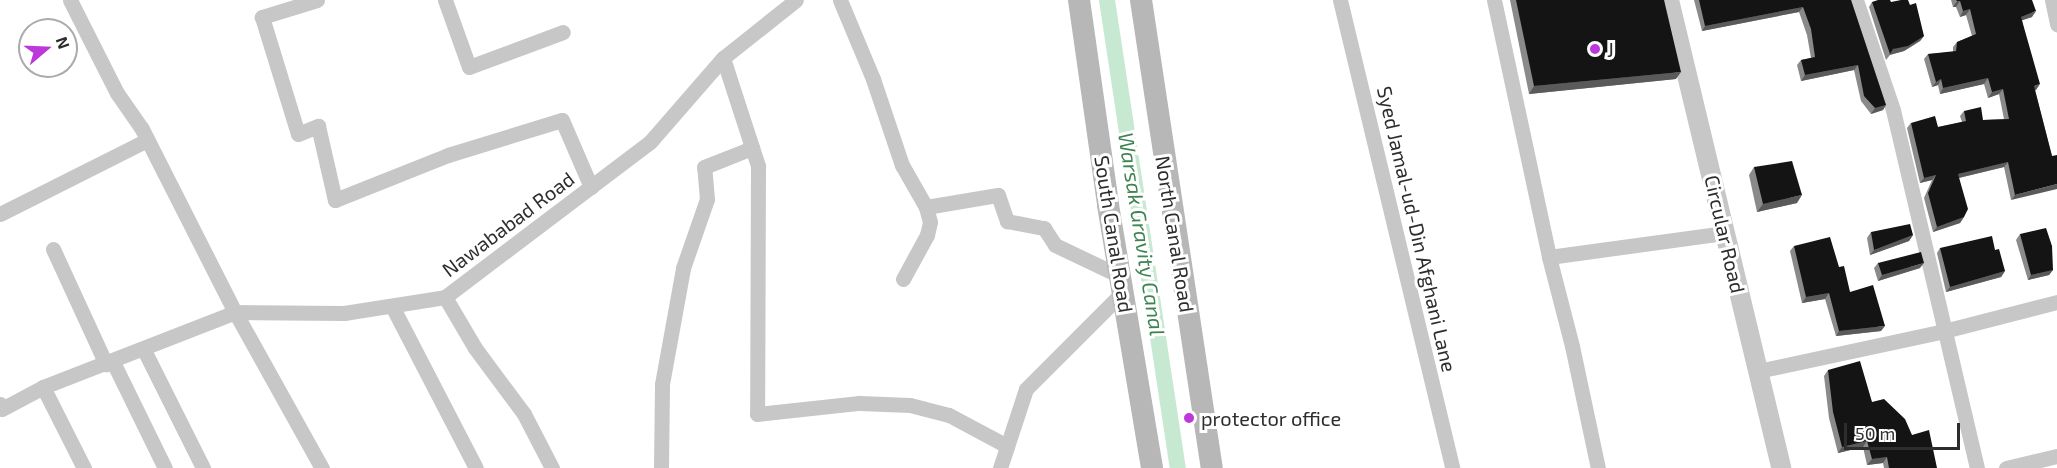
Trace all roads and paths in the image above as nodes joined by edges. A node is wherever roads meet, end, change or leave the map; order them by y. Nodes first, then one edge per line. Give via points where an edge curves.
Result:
1 (70, 0) edge
2 (316, 0) edge
3 (445, 0) edge
4 (796, 0) edge
5 (840, 0) edge
6 (1079, 0) edge
7 (1141, 0) edge
8 (1340, 0) edge
9 (1494, 0) edge
10 (1669, 0) edge
11 (1856, 0) edge
12 (2052, 0) edge
13 (2057, 24) edge
14 (563, 32) dead end
15 (723, 58) junction
16 (147, 140) junction
17 (752, 148) junction
18 (591, 188) junction
19 (926, 207) junction
20 (0, 214) edge
21 (1725, 233) junction
22 (53, 249) dead end
23 (1549, 257) junction
24 (903, 279) dead end
25 (1121, 284) junction
26 (445, 297) junction
27 (2057, 302) edge
28 (392, 306) junction
29 (235, 312) junction
30 (1944, 331) junction
31 (144, 350) junction
32 (110, 363) junction
33 (1758, 371) junction
34 (43, 387) junction
35 (1, 408) edge
36 (1007, 446) junction
37 (2057, 456) edge
38 (84, 468) edge
39 (165, 468) edge
40 (204, 468) edge
41 (322, 468) edge
42 (476, 468) edge
43 (552, 468) edge
44 (661, 468) edge
45 (1000, 468) edge
46 (1152, 468) edge
47 (1212, 468) edge
48 (1452, 468) edge
49 (1598, 468) edge
50 (1781, 468) edge
51 (1977, 468) edge
52 (2006, 468) edge

1 - 16 street via 117,93
2 - 18 street via 262,17 298,134 318,126 335,200 448,155 562,120
3 - 14 street via 469,66
4 - 15 street, Nawababad Road
5 - 19 street via 873,79 902,165
6 - 25 main road, South Canal Road
7 - 47 main road, North Canal Road
8 - 48 street, Syed Jamal-ud-Din Afghani Lane
9 - 23 street
10 - 21 street, Circular Road
11 - 30 street via 1893,110
12 - 13 street
15 - 17 street
15 - 18 street, Nawababad Road via 650,142
16 - 20 street
16 - 29 street
17 - 36 street via 758,166 757,414 859,403 910,405 949,415
17 - 44 street via 704,166 707,199 682,268 662,384
18 - 26 street, Nawababad Road
19 - 24 street via 930,222 927,235
19 - 25 street via 998,195 1007,221 1044,228 1055,244
21 - 23 street
21 - 33 street, Circular Road
22 - 32 street
23 - 49 street
25 - 36 street via 1026,389
25 - 46 main road, South Canal Road
26 - 28 street, Nawababad Road
26 - 43 street via 475,348 524,414
27 - 30 street
28 - 29 street, Nawababad Road via 344,313
28 - 42 street
29 - 31 street, Nawababad Road
29 - 41 street
30 - 33 street
30 - 51 street
31 - 32 street, Nawababad Road
31 - 40 street
32 - 34 street, Nawababad Road
32 - 39 street
33 - 50 street, Circular Road
34 - 35 street, Nawababad Road
34 - 38 street
36 - 45 street
37 - 52 street

